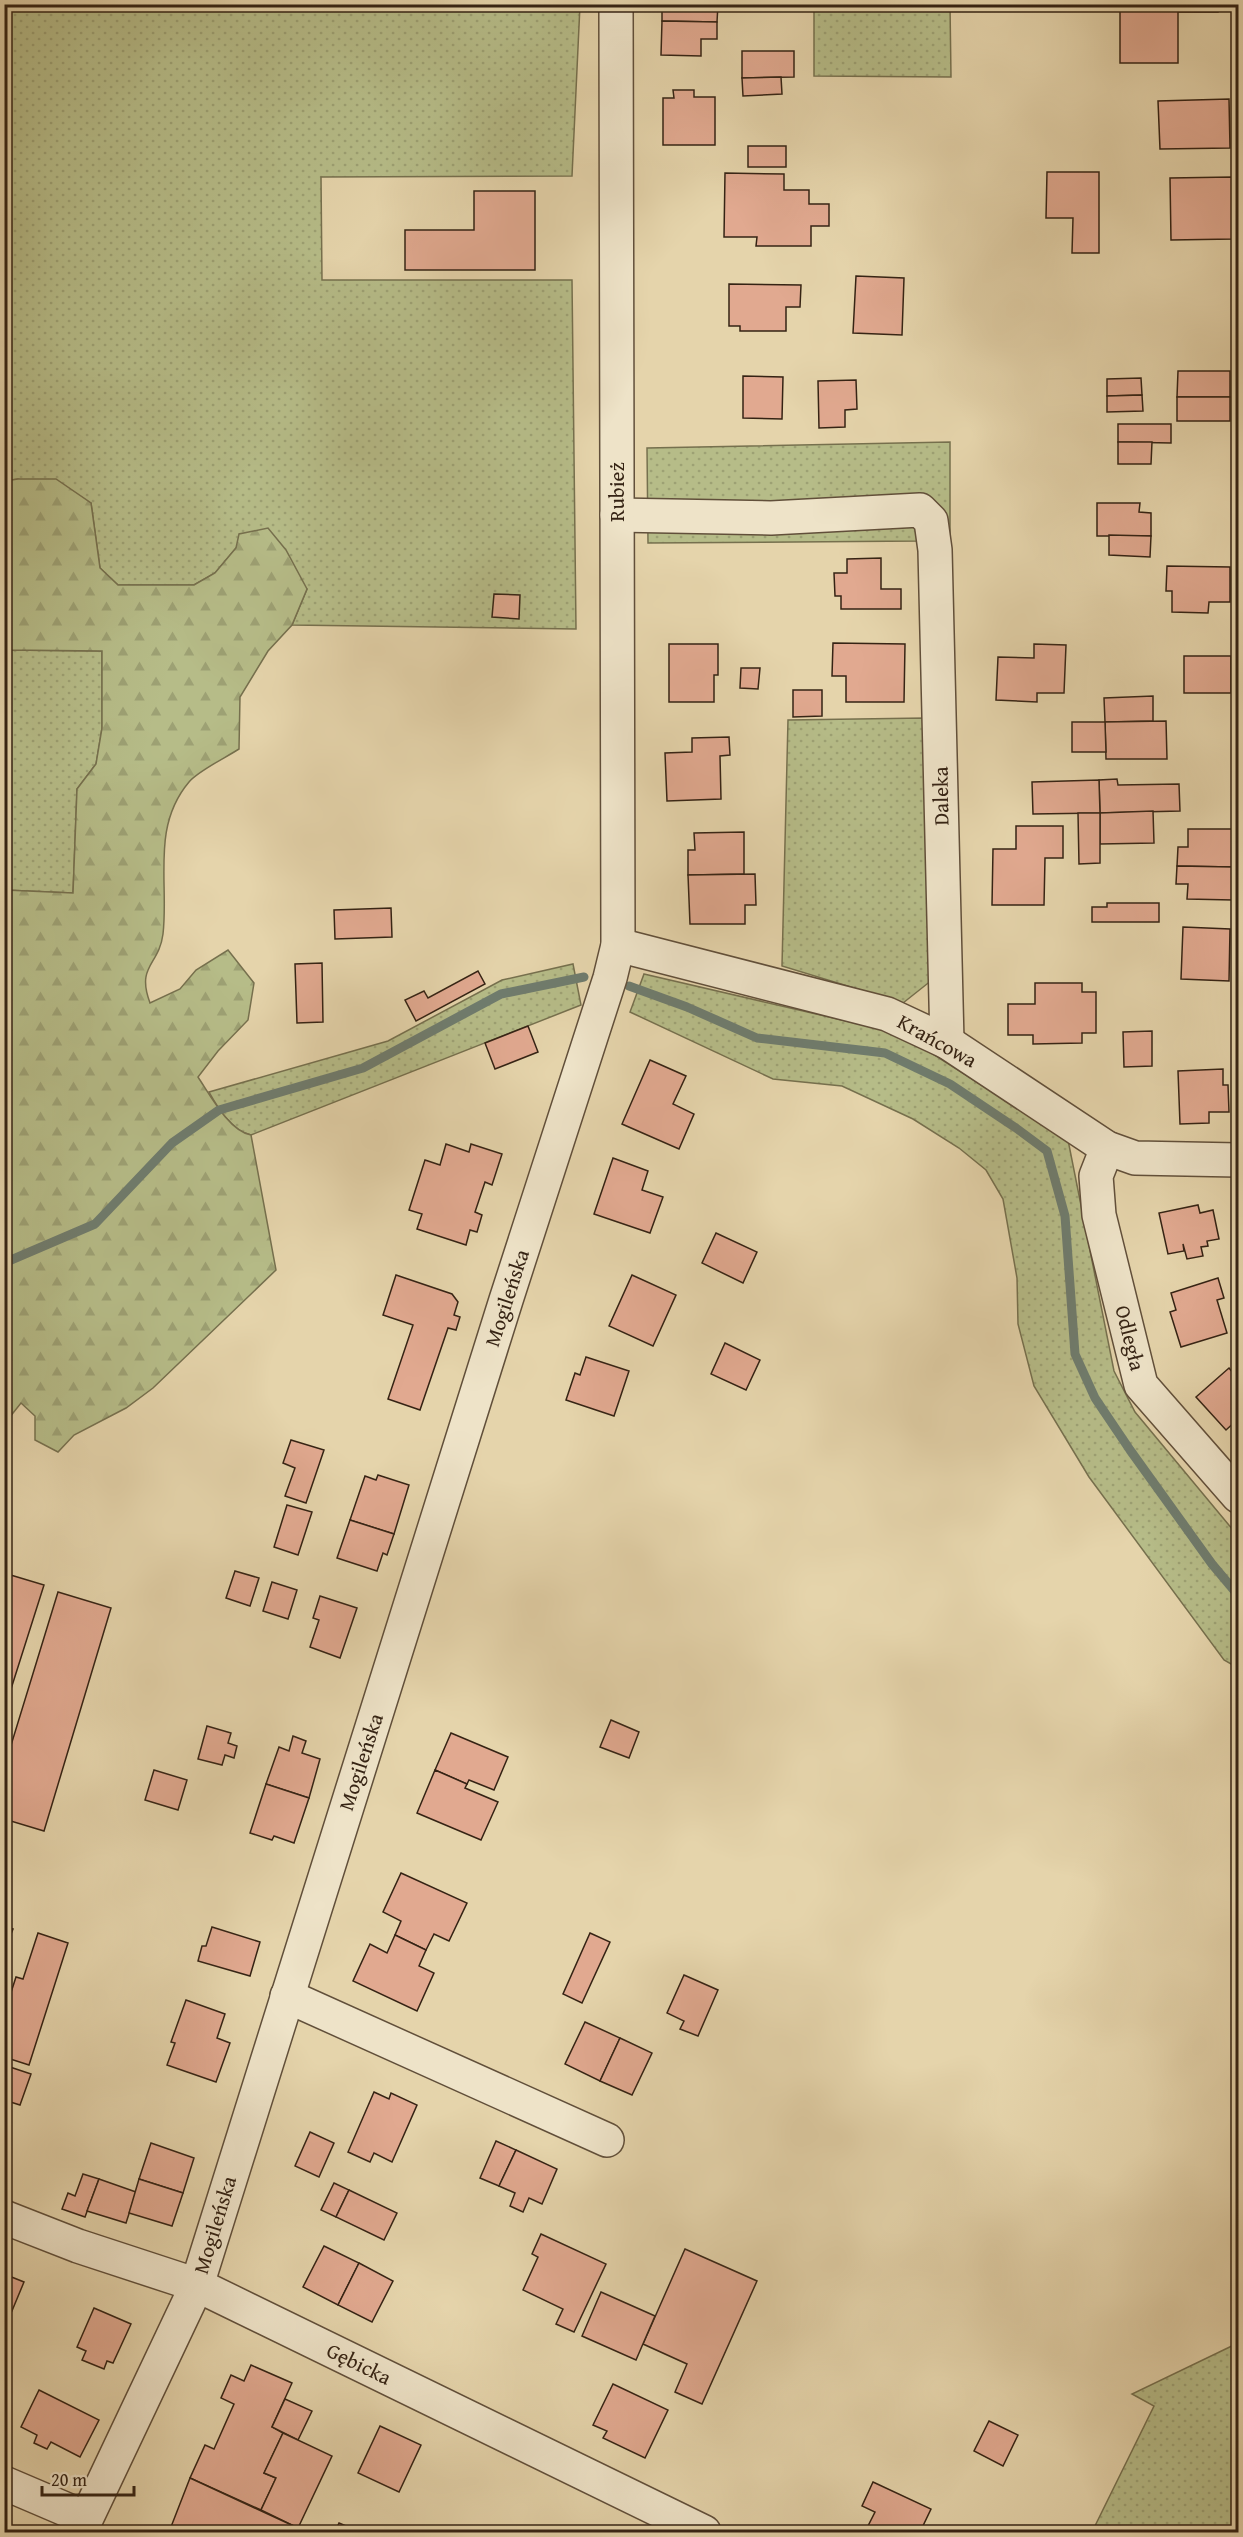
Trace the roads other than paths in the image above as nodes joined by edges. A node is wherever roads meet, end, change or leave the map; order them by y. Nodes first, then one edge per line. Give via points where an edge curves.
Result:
1 (616, 4) edge
2 (617, 516) junction
3 (618, 945) junction
4 (610, 978) joint
5 (947, 1042) junction
6 (1107, 1148) junction
7 (1239, 1160) edge
8 (1239, 1496) edge
9 (286, 1996) junction
10 (607, 2140) dead end
11 (4, 2217) edge
12 (197, 2285) junction
13 (4, 2483) edge
14 (83, 2525) edge
15 (704, 2532) edge

1 - 2 street, Rubież
2 - 3 street, Rubież
2 - 5 street, Daleka via 771,519 921,510 931,521 935,550
3 - 4 street, Rubież
3 - 5 street, Krańcowa via 887,1014
4 - 9 street, Mogileńska
5 - 6 street, Krańcowa
6 - 7 street, Krańcowa via 1135,1158
6 - 8 street, Odległa via 1096,1176 1099,1215 1141,1385
9 - 10 street
9 - 12 street, Mogileńska
11 - 12 street, Gębicka
12 - 14 street, Mogileńska
12 - 15 street, Gębicka
13 - 14 street

